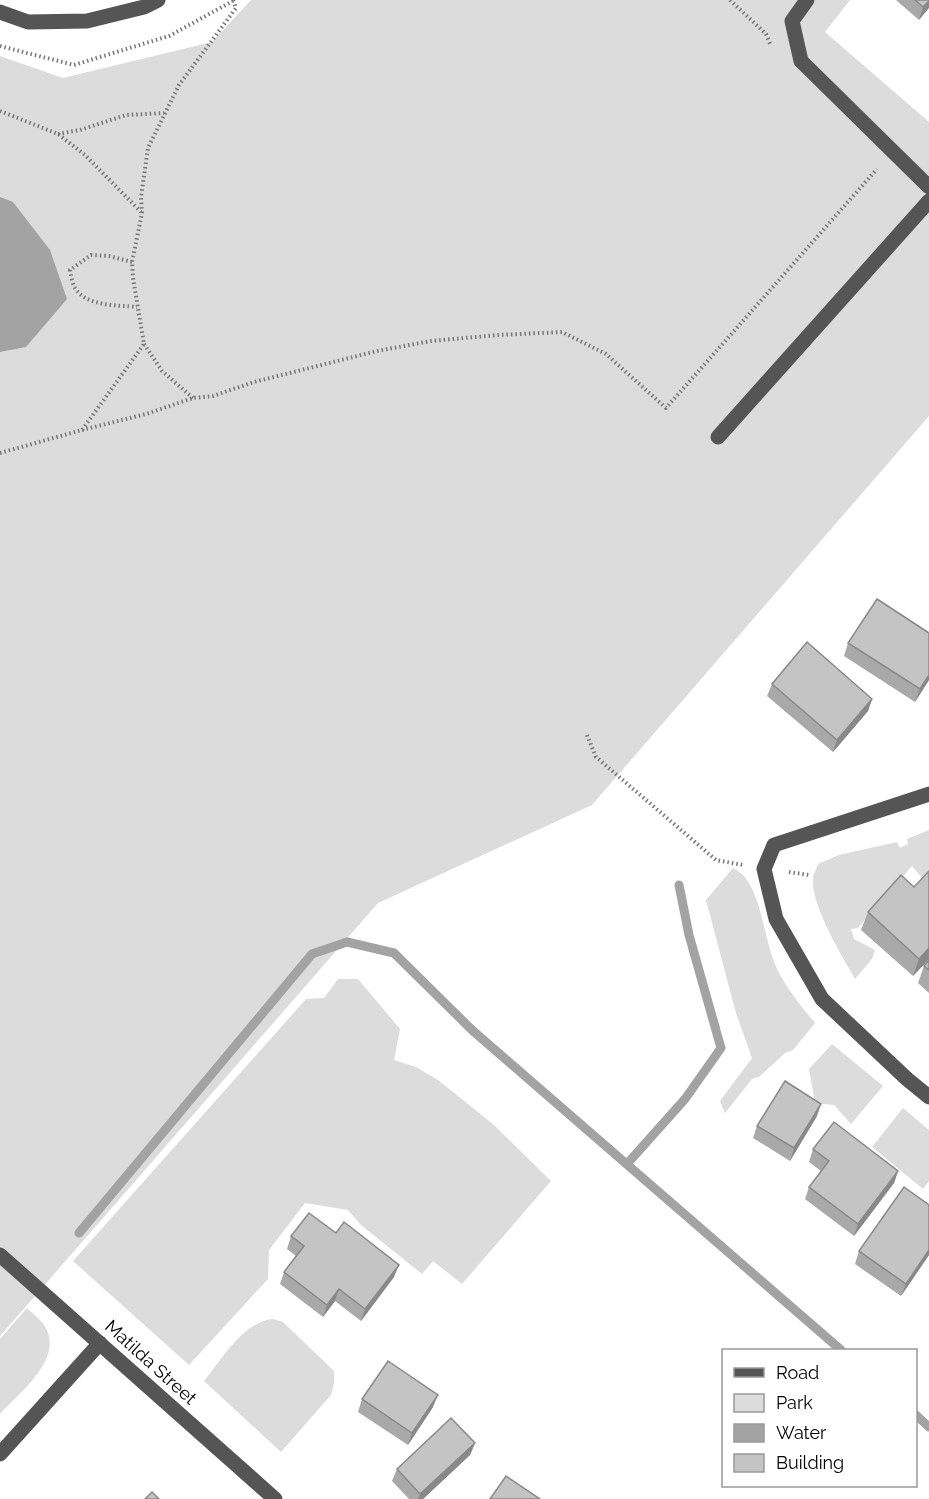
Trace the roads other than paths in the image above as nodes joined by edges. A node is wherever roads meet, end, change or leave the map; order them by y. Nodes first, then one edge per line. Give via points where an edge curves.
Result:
1 (158, 0) edge
2 (807, 0) edge
3 (0, 12) edge
4 (929, 187) edge
5 (929, 201) edge
6 (718, 437) dead end
7 (929, 794) edge
8 (929, 1097) edge
9 (0, 1255) edge
10 (100, 1343) junction
11 (0, 1454) edge
12 (275, 1499) edge

1 - 3 street via 87,21 28,22
2 - 4 street via 792,21 801,61
5 - 6 street
7 - 8 street via 774,845 764,869 776,919 822,999
9 - 10 street, Matilda Street
10 - 11 street
10 - 12 street, Matilda Street

